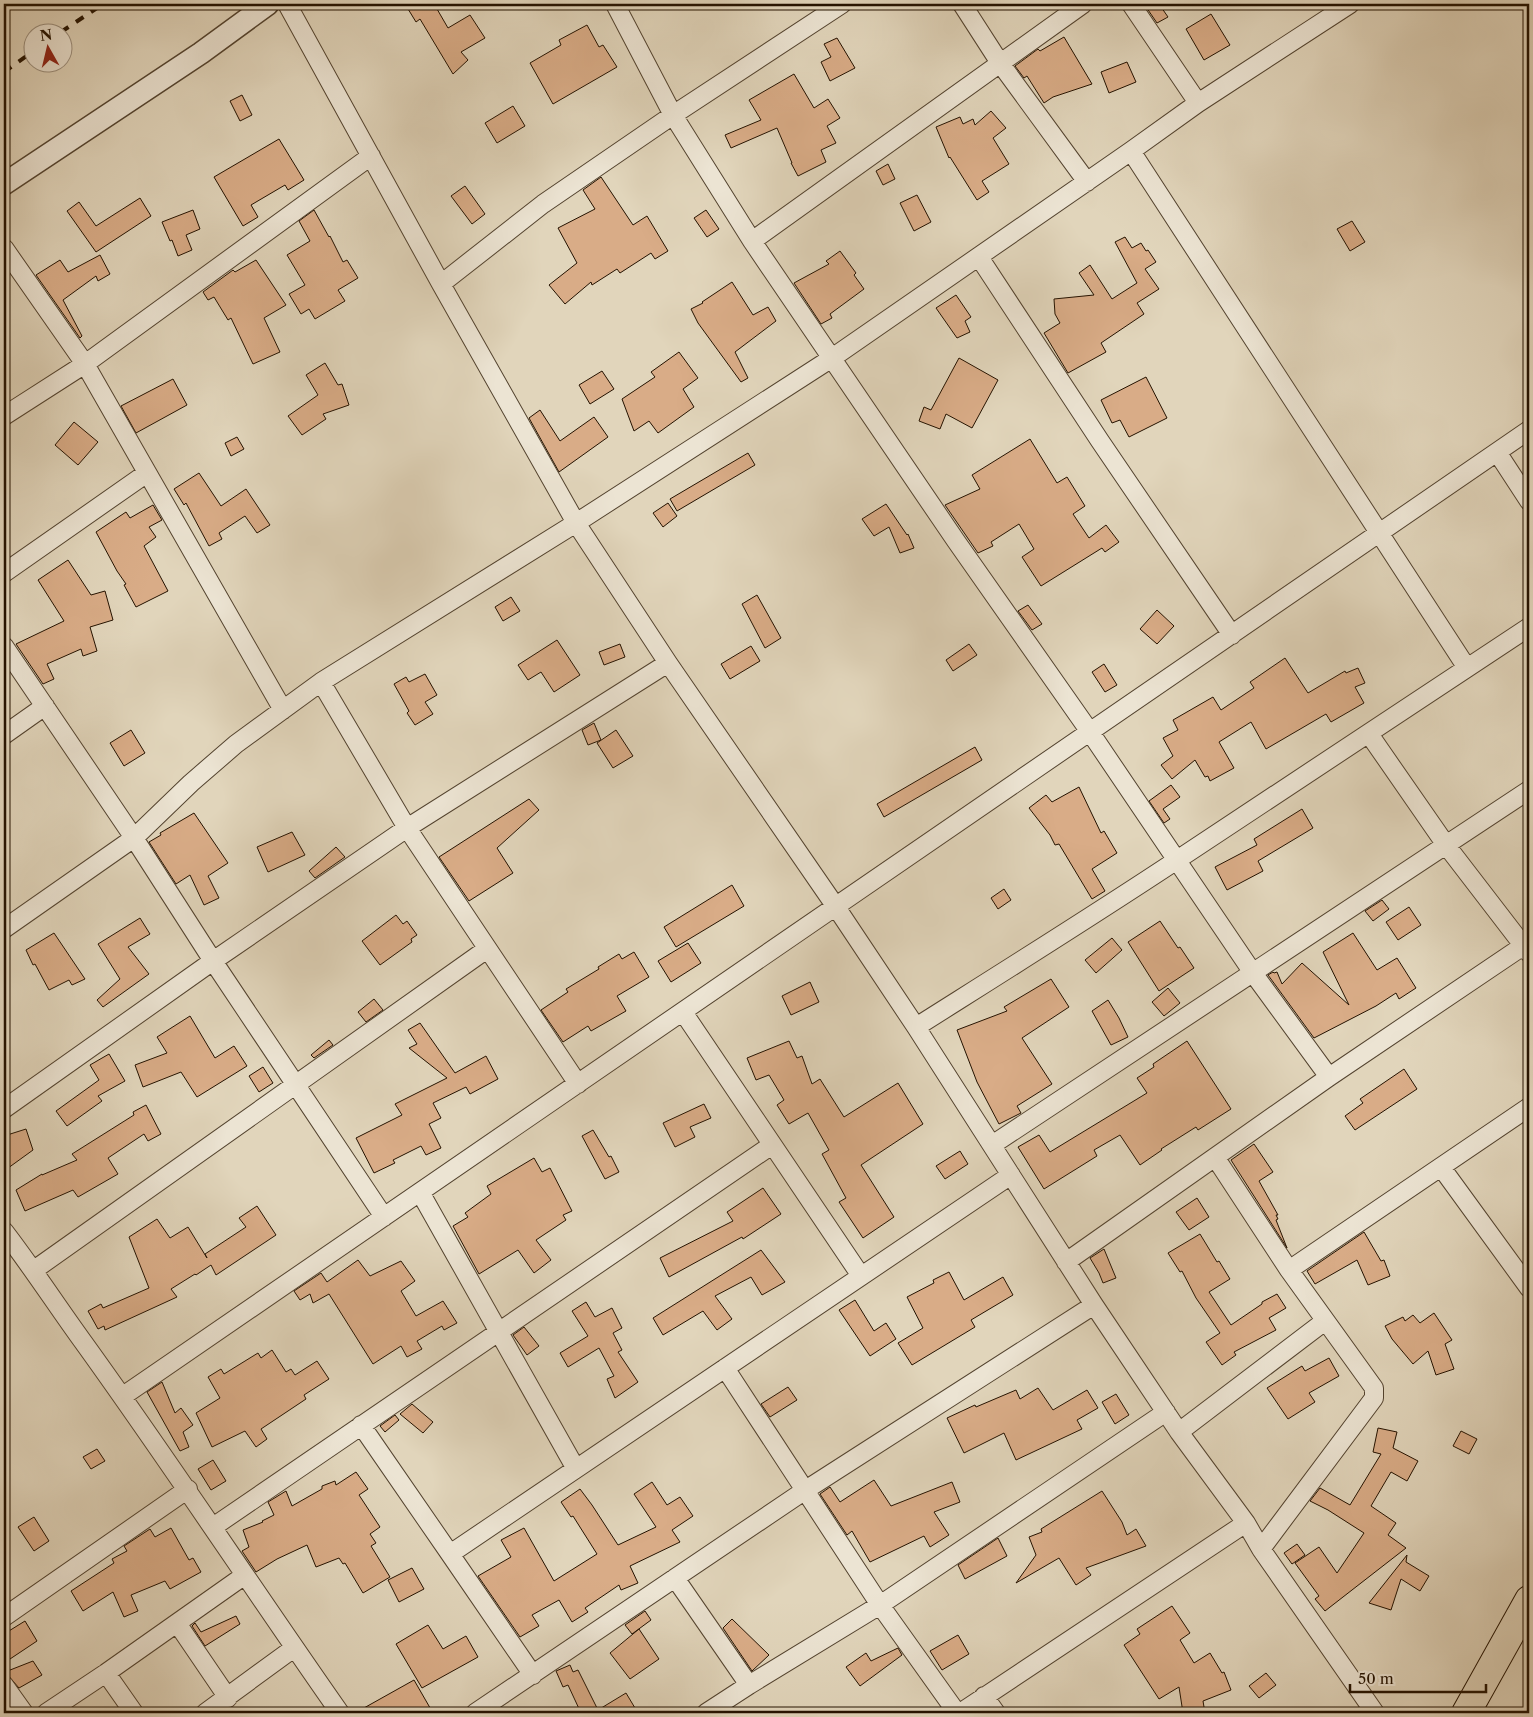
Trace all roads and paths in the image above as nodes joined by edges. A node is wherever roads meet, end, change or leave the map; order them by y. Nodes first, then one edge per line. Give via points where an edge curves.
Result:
1 (268, 4) edge
2 (287, 4) edge
3 (615, 4) edge
4 (842, 4) edge
5 (962, 4) edge
6 (1082, 4) edge
7 (1131, 4) edge
8 (1350, 4) edge
9 (1331, 9) edge
10 (1000, 63) junction
11 (1198, 103) junction
12 (673, 115) junction
13 (1131, 151) junction
14 (371, 156) junction
15 (1086, 182) junction
16 (4, 184) edge
17 (752, 242) junction
18 (4, 248) edge
19 (979, 257) junction
20 (441, 284) junction
21 (832, 358) junction
22 (85, 364) junction
23 (4, 416) edge
24 (1529, 430) edge
25 (1498, 452) junction
26 (147, 474) junction
27 (1529, 501) edge
28 (576, 523) junction
29 (1379, 534) junction
30 (4, 573) edge
31 (1529, 627) edge
32 (1232, 635) junction
33 (4, 646) edge
34 (668, 663) junction
35 (1467, 668) junction
36 (321, 682) junction
37 (45, 706) junction
38 (283, 710) junction
39 (1090, 732) junction
40 (1368, 734) junction
41 (4, 735) edge
42 (1529, 790) edge
43 (407, 828) junction
44 (134, 838) junction
45 (1446, 845) junction
46 (1176, 861) junction
47 (836, 907) junction
48 (4, 929) edge
49 (1528, 947) edge
50 (487, 949) junction
51 (213, 961) junction
52 (1253, 973) junction
53 (683, 1012) junction
54 (916, 1027) junction
55 (1329, 1077) junction
56 (578, 1084) junction
57 (296, 1085) junction
58 (1529, 1107) edge
59 (4, 1109) edge
60 (772, 1145) junction
61 (992, 1145) junction
62 (1215, 1157) junction
63 (1441, 1167) junction
64 (1011, 1175) junction
65 (420, 1192) junction
66 (384, 1217) junction
67 (4, 1231) edge
68 (1066, 1262) junction
69 (34, 1270) junction
70 (1289, 1270) junction
71 (861, 1276) junction
72 (1529, 1288) edge
73 (1094, 1305) junction
74 (1326, 1321) junction
75 (499, 1332) junction
76 (725, 1368) junction
77 (123, 1396) junction
78 (1166, 1412) junction
79 (361, 1425) junction
80 (1179, 1432) junction
81 (576, 1469) junction
82 (188, 1489) junction
83 (804, 1491) junction
84 (1246, 1523) junction
85 (212, 1527) junction
86 (1262, 1549) junction
87 (450, 1554) junction
88 (246, 1575) junction
89 (675, 1578) junction
90 (880, 1605) junction
91 (1526, 1616) edge
92 (4, 1617) edge
93 (177, 1623) junction
94 (294, 1648) junction
95 (106, 1673) junction
96 (533, 1675) junction
97 (4, 1685) edge
98 (749, 1685) junction
99 (984, 1696) junction
100 (228, 1698) junction
101 (482, 1711) edge
102 (24, 1713) edge
103 (46, 1713) edge
104 (134, 1713) edge
105 (205, 1713) edge
106 (340, 1713) edge
107 (706, 1713) edge
108 (958, 1713) edge
109 (996, 1713) edge
110 (1375, 1713) edge
111 (1466, 1713) edge

1 - 16 street via 201,53
2 - 14 street
3 - 12 street
4 - 12 street
5 - 10 street
6 - 10 street
7 - 11 street
8 - 9 street
9 - 11 street
10 - 15 street
10 - 17 street
11 - 13 street
12 - 17 street
12 - 20 street via 543,204
13 - 15 street
13 - 29 street
14 - 20 street
14 - 22 street
15 - 19 street
17 - 21 street
18 - 22 street
19 - 21 street
19 - 32 street
20 - 28 street
21 - 28 street
21 - 39 street
22 - 23 street
22 - 26 street
24 - 25 street
25 - 27 street
25 - 29 street
26 - 30 street
26 - 38 street
28 - 34 street
28 - 36 street
29 - 32 street
29 - 35 street
31 - 35 street
32 - 39 street
33 - 37 street
34 - 43 street
34 - 47 street
35 - 40 street
36 - 38 street
36 - 43 street
37 - 41 street
37 - 44 street
38 - 44 street via 236,744
39 - 46 street
39 - 47 street
40 - 45 street
40 - 46 street
42 - 45 street
43 - 50 street
43 - 51 street
44 - 48 street
44 - 51 street
45 - 49 street
45 - 52 street
46 - 52 street
46 - 54 street
47 - 53 street
47 - 54 street
49 - 55 street
50 - 56 street
50 - 57 street
51 - 57 street
51 - 59 street
52 - 55 street
52 - 61 street
53 - 56 street
53 - 60 street
54 - 61 street
55 - 62 street
56 - 65 street
57 - 66 street
57 - 69 street
58 - 63 street
60 - 71 street
60 - 75 street
61 - 64 street
62 - 68 street
62 - 70 street
63 - 70 street
63 - 72 street
64 - 68 street
64 - 71 street
65 - 66 street
65 - 75 street
66 - 77 street
67 - 69 street
68 - 73 street
69 - 77 street
70 - 74 street
71 - 76 street
73 - 78 street
73 - 83 street
74 - 80 street
74 - 86 street via 1374,1388 1374,1398
75 - 79 street
75 - 81 street
76 - 81 street
76 - 83 street
77 - 82 street
78 - 80 street
78 - 90 street
79 - 85 street
79 - 87 street
80 - 84 street
81 - 87 street
82 - 85 street
82 - 92 street
83 - 89 street
83 - 90 street
84 - 86 street
84 - 99 street
85 - 88 street
86 - 110 street
87 - 96 street
88 - 93 street
88 - 94 street
89 - 96 street
89 - 98 street
90 - 98 street
90 - 108 street
91 - 111 highway
93 - 95 street
93 - 100 street
94 - 100 street
94 - 106 street
95 - 103 street
95 - 104 street
96 - 101 street
97 - 102 street
98 - 107 street
99 - 108 street
99 - 109 street
100 - 105 street

